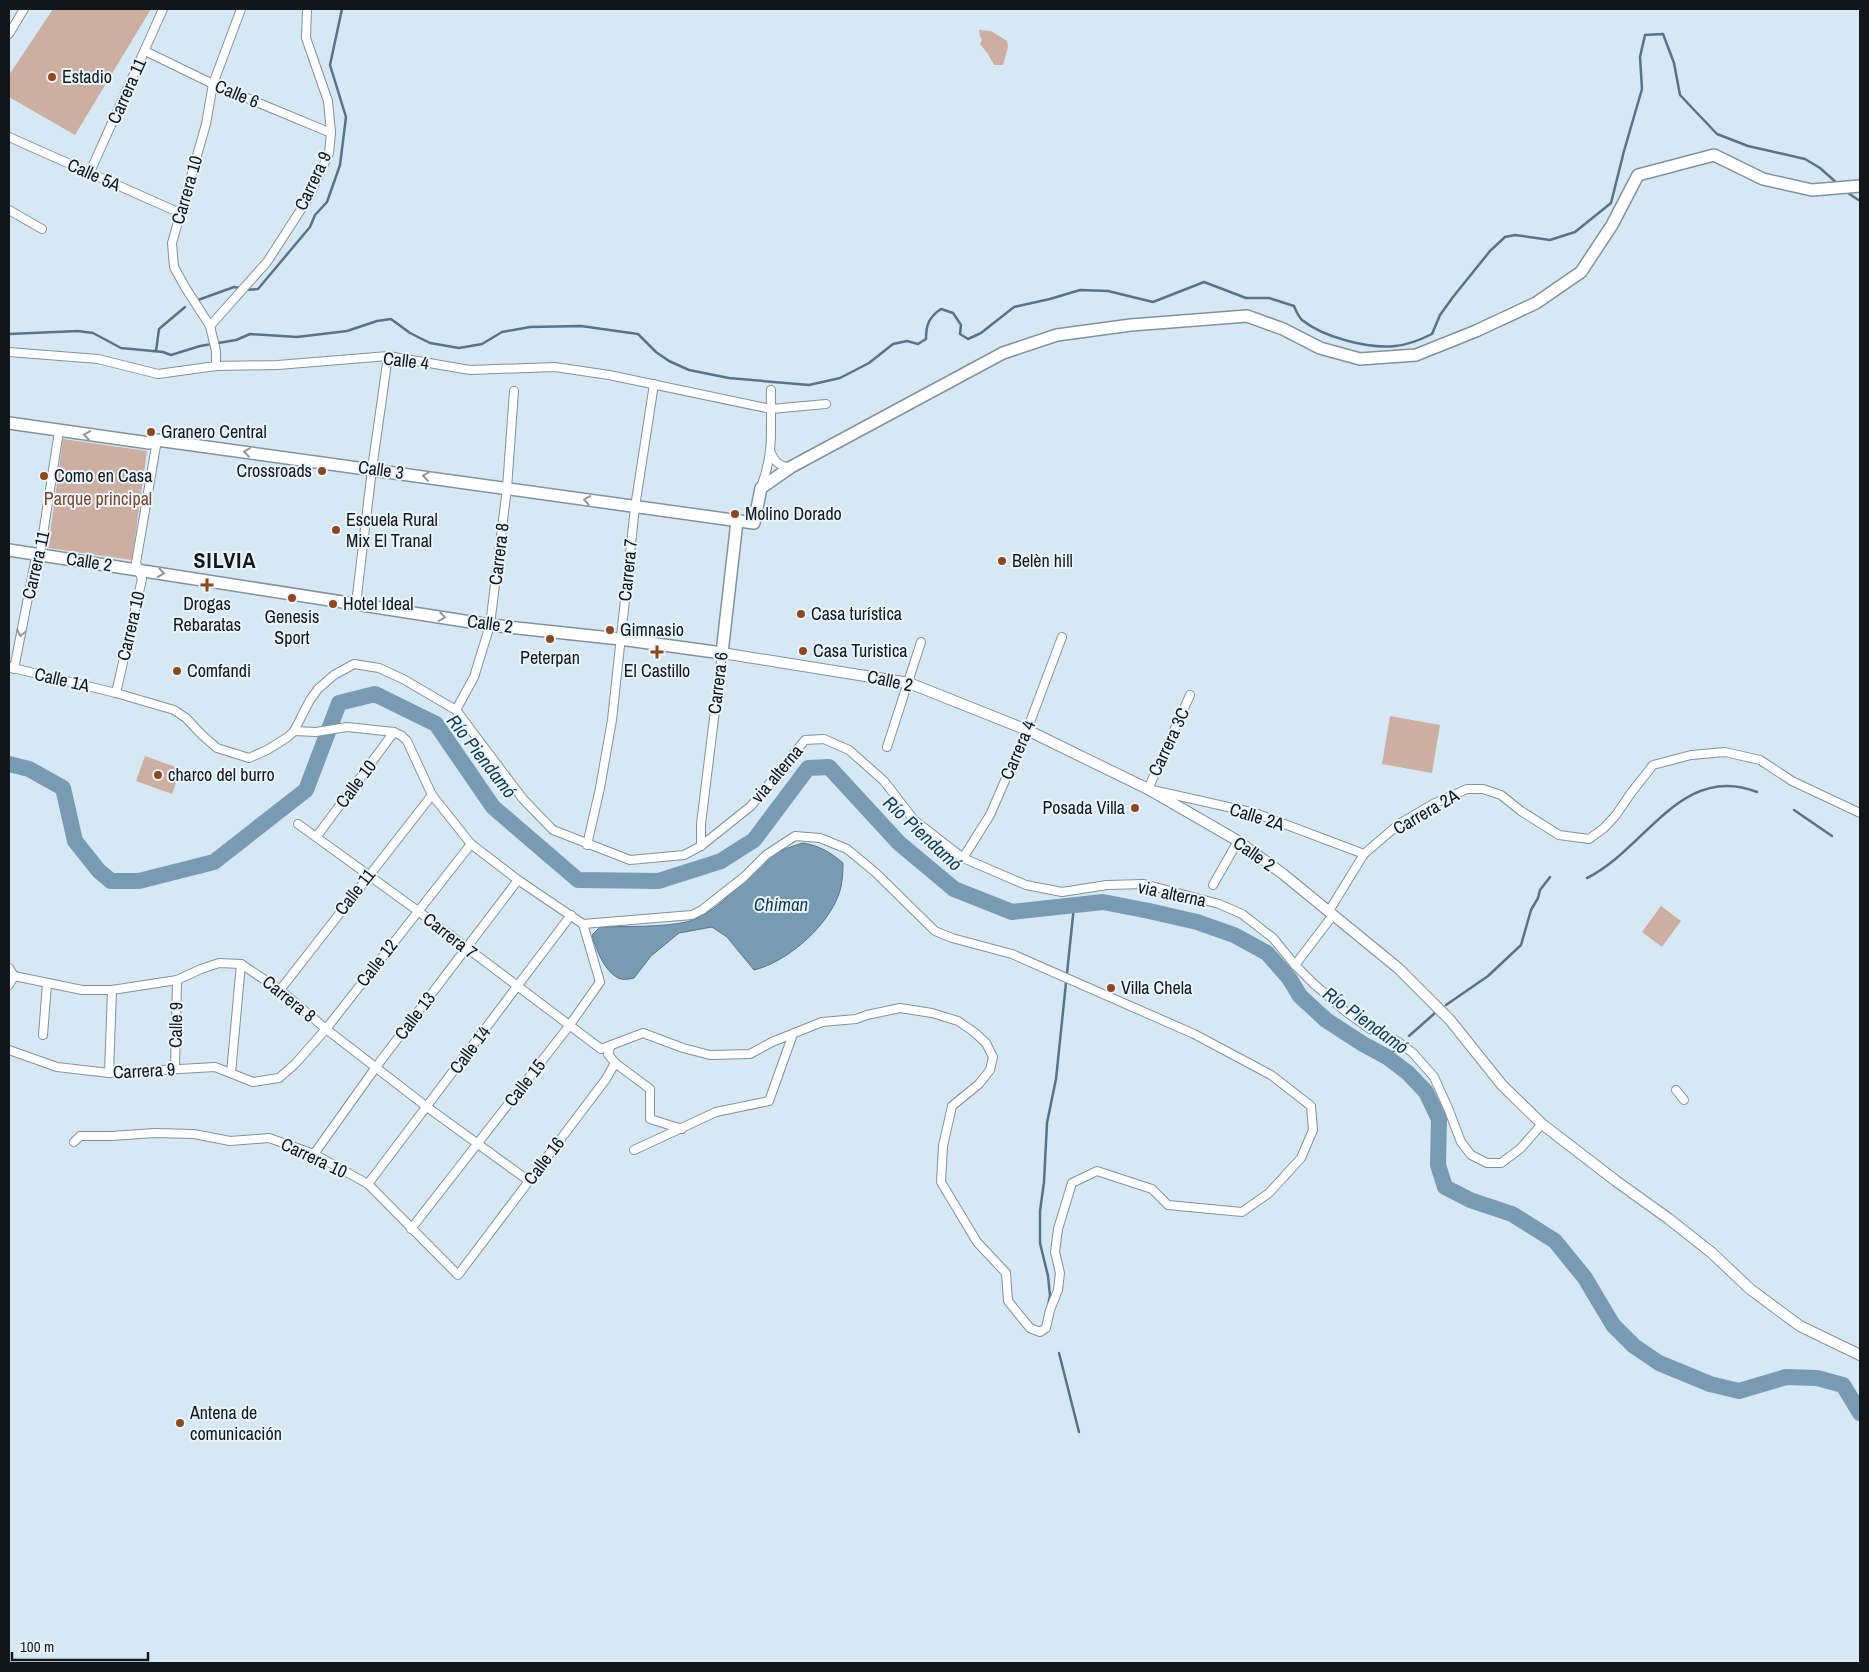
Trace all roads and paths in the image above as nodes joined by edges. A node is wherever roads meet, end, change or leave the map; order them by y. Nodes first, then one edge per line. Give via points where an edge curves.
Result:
1 (24, 9) edge
2 (163, 9) edge
3 (241, 9) edge
4 (306, 9) edge
5 (9, 34) edge
6 (145, 51) junction
7 (213, 84) junction
8 (331, 133) junction
9 (9, 137) edge
10 (90, 172) junction
11 (1858, 186) edge
12 (9, 210) edge
13 (180, 213) junction
14 (42, 229) dead end
15 (210, 326) junction
16 (9, 352) edge
17 (388, 356) junction
18 (216, 366) junction
19 (654, 384) junction
20 (771, 390) dead end
21 (514, 391) dead end
22 (826, 404) dead end
23 (771, 409) junction
24 (9, 422) edge
25 (59, 431) junction
26 (157, 440) junction
27 (771, 453) junction
28 (791, 467) junction
29 (372, 469) junction
30 (507, 488) junction
31 (761, 488) junction
32 (635, 507) junction
33 (736, 521) junction
34 (9, 550) edge
35 (40, 554) junction
36 (138, 569) junction
37 (356, 604) junction
38 (490, 625) junction
39 (1062, 637) dead end
40 (620, 639) junction
41 (921, 642) dead end
42 (722, 653) junction
43 (12, 668) edge
44 (909, 683) junction
45 (116, 693) junction
46 (1190, 696) dead end
47 (456, 710) junction
48 (1027, 730) junction
49 (294, 731) junction
50 (394, 732) junction
51 (888, 747) dead end
52 (1148, 789) junction
53 (432, 795) junction
54 (1860, 814) edge
55 (298, 824) dead end
56 (317, 836) junction
57 (1238, 841) junction
58 (471, 844) junction
59 (587, 845) junction
60 (702, 846) junction
61 (1364, 854) junction
62 (964, 858) junction
63 (368, 875) junction
64 (518, 880) junction
65 (1213, 885) dead end
66 (418, 911) junction
67 (1331, 913) junction
68 (571, 915) junction
69 (583, 924) junction
70 (466, 948) junction
71 (241, 964) junction
72 (1295, 965) junction
73 (9, 968) edge
74 (14, 976) junction
75 (177, 980) junction
76 (47, 984) junction
77 (9, 985) edge
78 (517, 987) junction
79 (112, 990) junction
80 (280, 990) junction
81 (569, 1026) junction
82 (326, 1029) junction
83 (793, 1034) junction
84 (43, 1035) dead end
85 (611, 1045) junction
86 (9, 1050) edge
87 (615, 1063) junction
88 (376, 1067) junction
89 (175, 1069) junction
90 (109, 1073) junction
91 (231, 1073) junction
92 (279, 1078) joint
93 (1676, 1090) dead end
94 (1684, 1100) dead end
95 (427, 1107) junction
96 (1542, 1124) junction
97 (682, 1129) junction
98 (74, 1142) dead end
99 (478, 1143) junction
100 (634, 1150) dead end
101 (314, 1154) junction
102 (529, 1181) junction
103 (368, 1184) junction
104 (411, 1229) junction
105 (458, 1275) joint
106 (1860, 1355) edge

1 - 5 street
2 - 6 street, Carrera 11
3 - 7 street, Carrera 10
4 - 8 street, Carrera 9 via 306,38 328,101
6 - 7 street, Calle 6
6 - 10 street, Carrera 11
7 - 8 street, Calle 6
7 - 13 street, Carrera 10 via 206,124
8 - 15 street, Carrera 9 via 329,153 309,197 267,262
9 - 10 street, Calle 5A
10 - 13 street, Calle 5A
11 - 28 main road via 1812,190 1763,179 1714,155 1638,175 1581,272 1536,303 1476,332 1416,355 1360,358 1320,348 1283,329 1246,316 1131,325 1057,335 1003,353
12 - 14 street
13 - 15 street, Carrera 10 via 172,243 174,267
15 - 18 street, Carrera 10
16 - 18 street, Calle 4 via 98,358 158,374
17 - 18 street, Calle 4 via 278,365
17 - 19 street, Calle 4 via 470,370 555,367
17 - 29 street
19 - 23 street, Calle 4
19 - 32 street, Carrera 7
20 - 23 street
21 - 30 street, Carrera 8
22 - 23 street, Calle 4
23 - 27 street
24 - 25 main road, Calle 3
26 -> 25 main road, Calle 3 via 149,443
25 - 35 street, Carrera 11
29 -> 26 main road, Calle 3
26 - 36 street, Carrera 10 via 136,563
27 - 28 street via 778,464
27 - 31 street
28 - 31 main road
30 -> 29 main road, Calle 3
29 - 37 street
32 -> 30 main road, Calle 3
30 - 38 street, Carrera 8
31 - 33 main road, Calle 3 via 754,523
32 - 33 main road, Calle 3
32 - 40 street, Carrera 7
33 - 42 main road, Carrera 6
34 - 35 main road, Calle 2
35 - 36 main road, Calle 2
35 -> 43 street, Carrera 11 via 35,562
36 -> 37 main road, Calle 2
36 - 45 street, Carrera 10 via 142,580
37 -> 38 main road, Calle 2
38 - 40 main road, Calle 2
38 - 47 street, Carrera 8 via 474,677
39 - 48 street, Carrera 4
40 - 42 main road, Calle 2
40 - 59 street, Carrera 7 via 612,720
41 - 44 street
42 - 44 street, Calle 2
42 - 60 street, Carrera 6 via 701,824
43 - 45 street, Calle 1A
44 - 48 street, Calle 2
44 - 51 street
45 - 49 street, Calle 1A via 174,710 217,748 249,758
46 - 52 street, Carrera 3C
47 - 49 street, via alterna via 404,679 379,668 354,664 318,689
47 - 59 street, via alterna via 523,799 553,830
48 - 52 street, Calle 2
48 - 62 street, Carrera 4 via 990,815
49 - 50 street via 316,732 347,727
50 - 53 street via 407,741
50 - 56 street, Calle 10
52 - 57 street, Calle 2
52 - 61 street, Calle 2A via 1255,814
53 - 58 street
53 - 63 street, Calle 11
54 - 61 street, Carrera 2A via 1792,781 1760,760 1726,752 1692,755 1653,765 1610,822 1588,839 1559,835 1521,812 1501,795 1483,789 1467,789 1432,804 1399,824
55 - 56 street, Carrera 7
56 - 63 street, Carrera 7
57 - 65 street
57 - 67 street, Calle 2
58 - 64 street
58 - 66 street, Calle 12
59 - 60 street, via alterna via 630,860 684,855
60 - 62 street, via alterna via 751,806 805,740 824,739 849,750 884,781 914,820
61 - 67 street, Carrera 2A
62 - 72 street, via alterna via 1026,885 1062,892 1108,885 1144,884 1219,904 1242,914 1273,938
63 - 66 street, Carrera 7
63 - 80 street, Calle 11
64 - 68 street
64 - 70 street, Calle 13
66 - 70 street, Carrera 7
66 - 82 street, Calle 12
67 - 72 street, Carrera 2A
67 - 96 street, Calle 2 via 1398,968 1450,1020 1502,1085
68 - 69 street
68 - 78 street, Calle 14
69 - 81 street, Calle 15 via 600,982
69 - 83 street via 692,916 744,877 766,854 795,836 820,838 847,849 935,931 1012,954 1194,1034 1272,1075 1311,1106 1313,1130 1302,1158 1291,1171 1269,1193 1242,1212 1168,1205 1152,1189 1097,1171 1072,1183 1058,1229 1058,1290 1046,1328 1040,1332 1030,1328 1008,1301 1006,1273 977,1242 941,1182 943,1146 952,1106 979,1084 990,1070 992,1057 986,1043 958,1021 900,1008 856,1019 822,1022
70 - 78 street, Carrera 7
70 - 88 street, Calle 13
71 - 75 street via 219,963
71 - 80 street, Carrera 8
71 - 91 street
72 - 96 street, via alterna via 1345,1011 1413,1053 1434,1076 1461,1142 1471,1155 1487,1163 1501,1163 1520,1150
73 - 74 street
74 - 76 street
74 - 77 street
75 - 79 street
75 - 89 street, Calle 9
76 - 79 street via 82,990
76 - 84 street
78 - 81 street, Carrera 7
78 - 95 street, Calle 14
79 - 90 street
80 - 82 street, Carrera 8
81 - 85 street, Carrera 7 via 602,1049
81 - 99 street, Calle 15
82 - 88 street, Carrera 8
82 - 92 street, Calle 12
83 - 85 street via 750,1054 710,1055 643,1033
83 - 97 street via 769,1101 716,1112
85 - 87 street via 608,1054
86 - 90 street, Carrera 9 via 57,1067
87 - 97 street via 650,1089 650,1119
87 - 102 street, Calle 16
88 - 95 street, Carrera 8
88 - 101 street, Calle 13
89 - 90 street, Carrera 9
89 - 91 street, Carrera 9 via 215,1067
91 - 92 street, Carrera 9 via 253,1082
93 - 94 street
95 - 99 street, Carrera 8
95 - 103 street, Calle 14
96 - 106 street, Calle 2 via 1669,1219 1800,1326
97 - 100 street
98 - 101 street, Carrera 10 via 80,1136 194,1134 230,1141 269,1138
99 - 102 street, Carrera 8
99 - 104 street, Calle 15
101 - 103 street, Carrera 10
102 - 105 street, Calle 16
103 - 104 street, Carrera 10
104 - 105 street, Carrera 10

